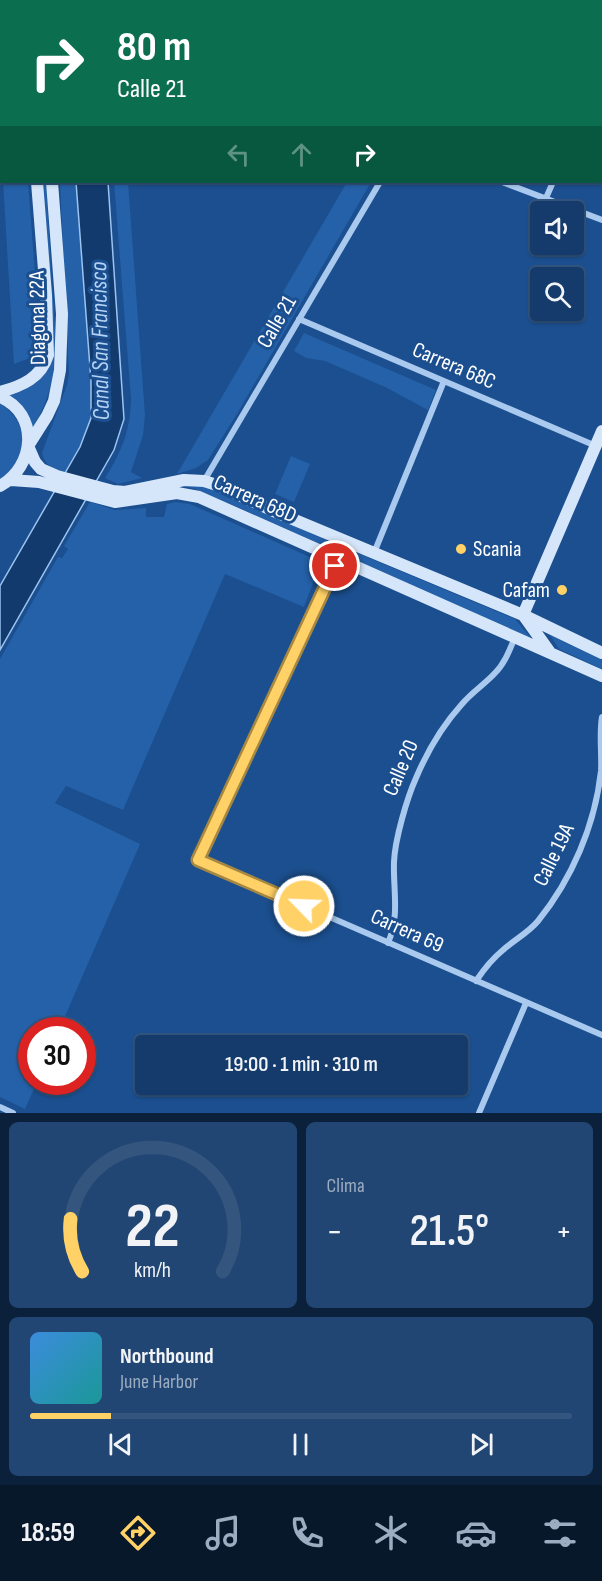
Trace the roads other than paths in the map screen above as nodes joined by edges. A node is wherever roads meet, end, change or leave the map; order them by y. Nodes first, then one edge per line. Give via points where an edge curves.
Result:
1 (37, 183) edge
2 (52, 183) edge
3 (379, 183) edge
4 (505, 183) edge
5 (553, 183) edge
6 (546, 198) junction
7 (602, 220) edge
8 (299, 320) junction
9 (444, 381) junction
10 (0, 392) edge
11 (0, 397) edge
12 (602, 431) edge
13 (28, 446) junction
14 (596, 446) junction
15 (55, 481) junction
16 (204, 481) junction
17 (5, 483) edge
18 (98, 493) junction
19 (374, 553) junction
20 (338, 559) junction
21 (523, 615) junction
22 (516, 636) junction
23 (549, 651) junction
24 (602, 653) edge
25 (602, 676) edge
26 (602, 717) edge
27 (388, 942) junction
28 (476, 981) junction
29 (526, 1003) junction
30 (602, 1035) edge
31 (0, 1107) edge
32 (13, 1113) edge
33 (478, 1113) edge

1 - 10 main road, Diagonal 22A via 48,355 34,378
2 - 13 main road, Diagonal 22A via 62,314 60,369 50,408
3 - 8 street, Calle 21
4 - 6 street
5 - 6 street
6 - 7 street
8 - 9 street, Carrera 68C
8 - 16 street, Calle 21
9 - 14 street, Carrera 68C
9 - 19 street
11 - 13 main road via 22,416
12 - 14 main road
13 - 15 main road, Carrera 68D via 38,466
13 - 17 main road, Diagonal 22A via 20,470
14 - 21 main road
15 - 17 main road, Carrera 68D via 24,479
15 - 18 main road, Carrera 68D
16 - 18 main road, Carrera 68D via 183,480 125,492
16 - 19 main road, Carrera 68D
18 - 20 main road, Carrera 68D via 123,502 177,493 199,497
19 - 21 main road, Carrera 68D
20 - 22 main road, Carrera 68D
20 - 27 street, Carrera 69 via 198,860
21 - 23 main road
21 - 24 main road, Carrera 68D
22 - 23 main road, Carrera 68D
22 - 27 street, Calle 20 via 496,673 461,704 437,738 416,778 394,858 396,914
23 - 25 main road, Carrera 68D
26 - 28 street, Calle 19A via 601,772 579,854 537,922 503,949
27 - 28 street, Carrera 69
28 - 29 street, Carrera 69
29 - 30 street, Carrera 69
29 - 33 street
31 - 32 street

